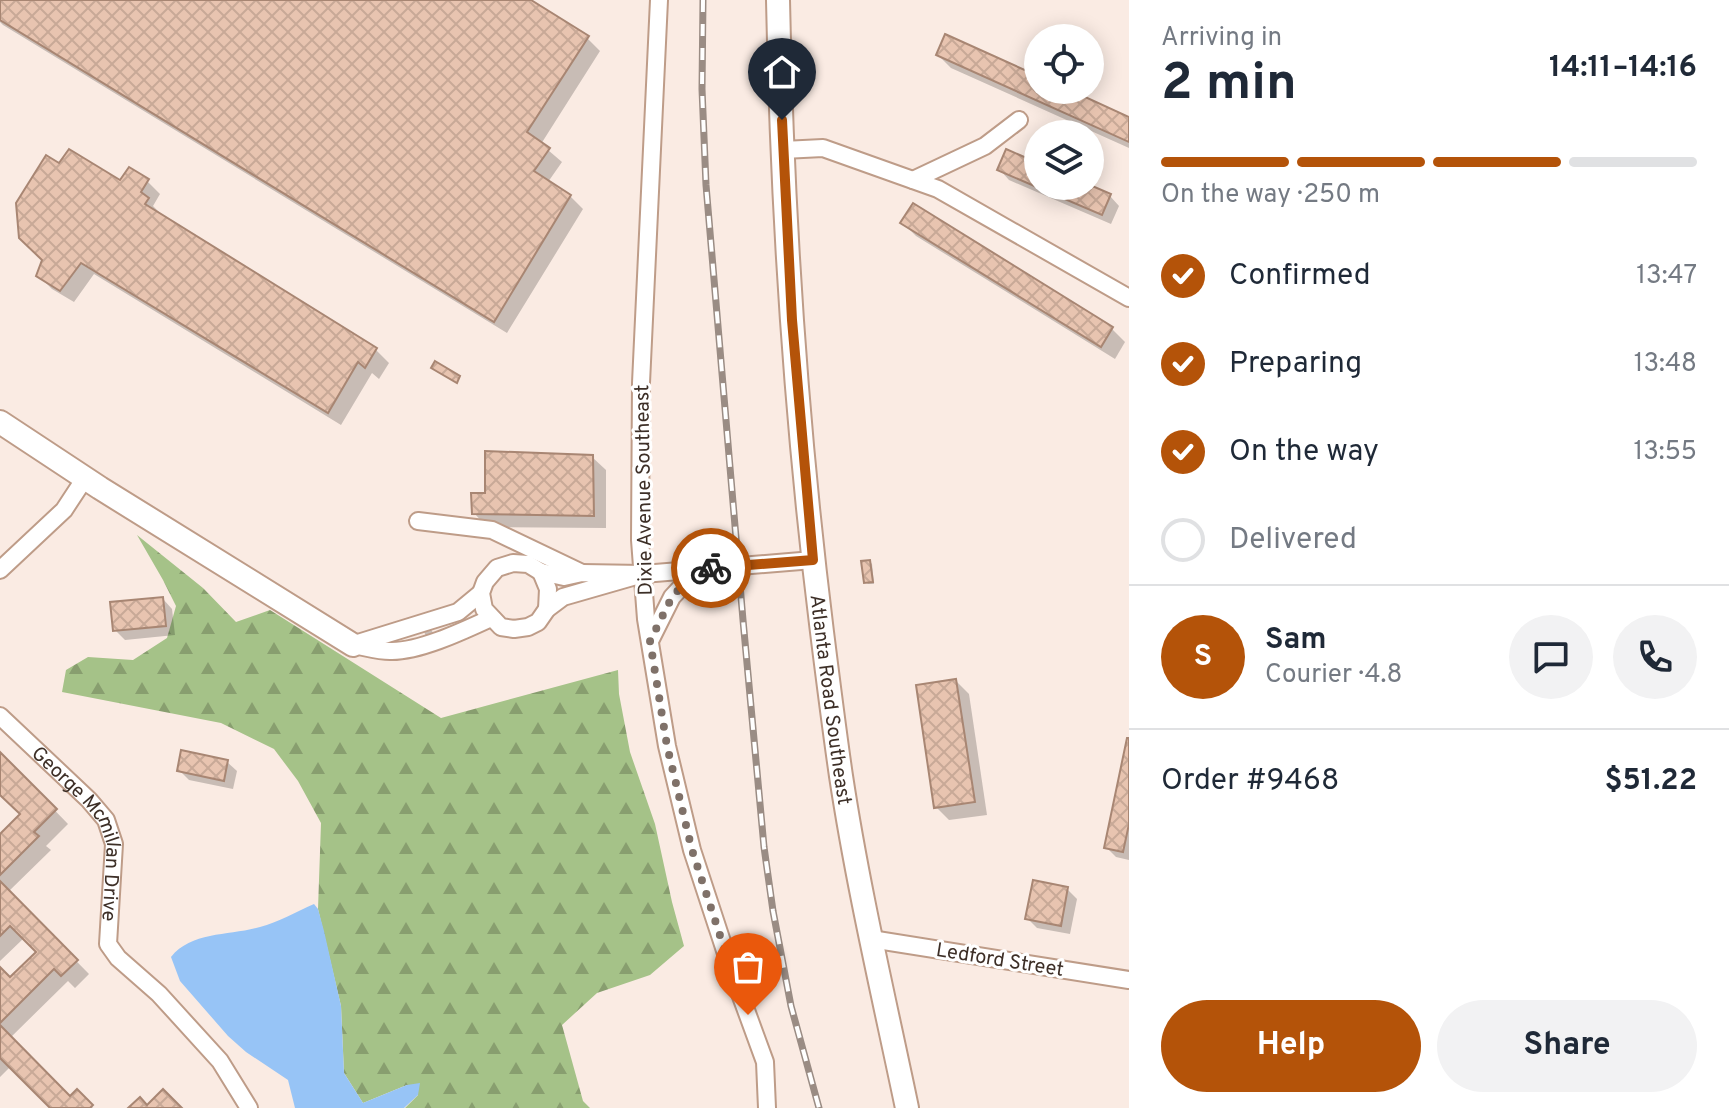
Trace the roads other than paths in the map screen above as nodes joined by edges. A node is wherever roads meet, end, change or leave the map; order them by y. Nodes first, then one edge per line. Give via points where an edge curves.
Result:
1 (659, 0) edge
2 (778, 0) edge
3 (1019, 120) dead end
4 (783, 150) junction
5 (913, 180) junction
6 (1129, 298) edge
7 (0, 422) edge
8 (85, 478) junction
9 (418, 521) dead end
10 (813, 560) junction
11 (698, 569) junction
12 (0, 570) edge
13 (541, 572) junction
14 (582, 573) junction
15 (643, 574) junction
16 (481, 593) junction
17 (547, 609) junction
18 (491, 618) junction
19 (650, 641) junction
20 (353, 645) junction
21 (0, 716) edge
22 (871, 939) junction
23 (1129, 980) edge
24 (249, 1108) edge
25 (767, 1108) edge
26 (907, 1108) edge

1 - 15 street, Dixie Avenue Southeast via 641,383
2 - 4 main road, Atlanta Road Southeast
3 - 5 street via 985,146
4 - 5 street via 823,148
4 - 10 main road, Atlanta Road Southeast
5 - 6 street via 938,189
7 - 8 main road
8 - 12 street via 64,510
8 - 20 main road
9 - 14 street via 492,530
10 - 11 street
10 - 22 main road, Atlanta Road Southeast via 841,777
11 - 15 street
11 - 19 street via 672,597
13 - 14 street via 564,577
13 - 16 street via 528,564 497,568
13 - 17 street via 548,589
14 - 15 street
15 - 17 street via 563,597
15 - 19 street, Dixie Avenue Southeast
16 - 18 street
16 - 20 street via 458,612
17 - 18 street via 528,627 501,627
18 - 20 street via 408,650
19 - 25 street, Dixie Avenue Southeast via 667,746 692,850 765,1062
21 - 24 street, George Mcmillan Drive via 106,820 114,844 108,944 220,1061
22 - 23 street, Ledford Street
22 - 26 main road, Atlanta Road Southeast

